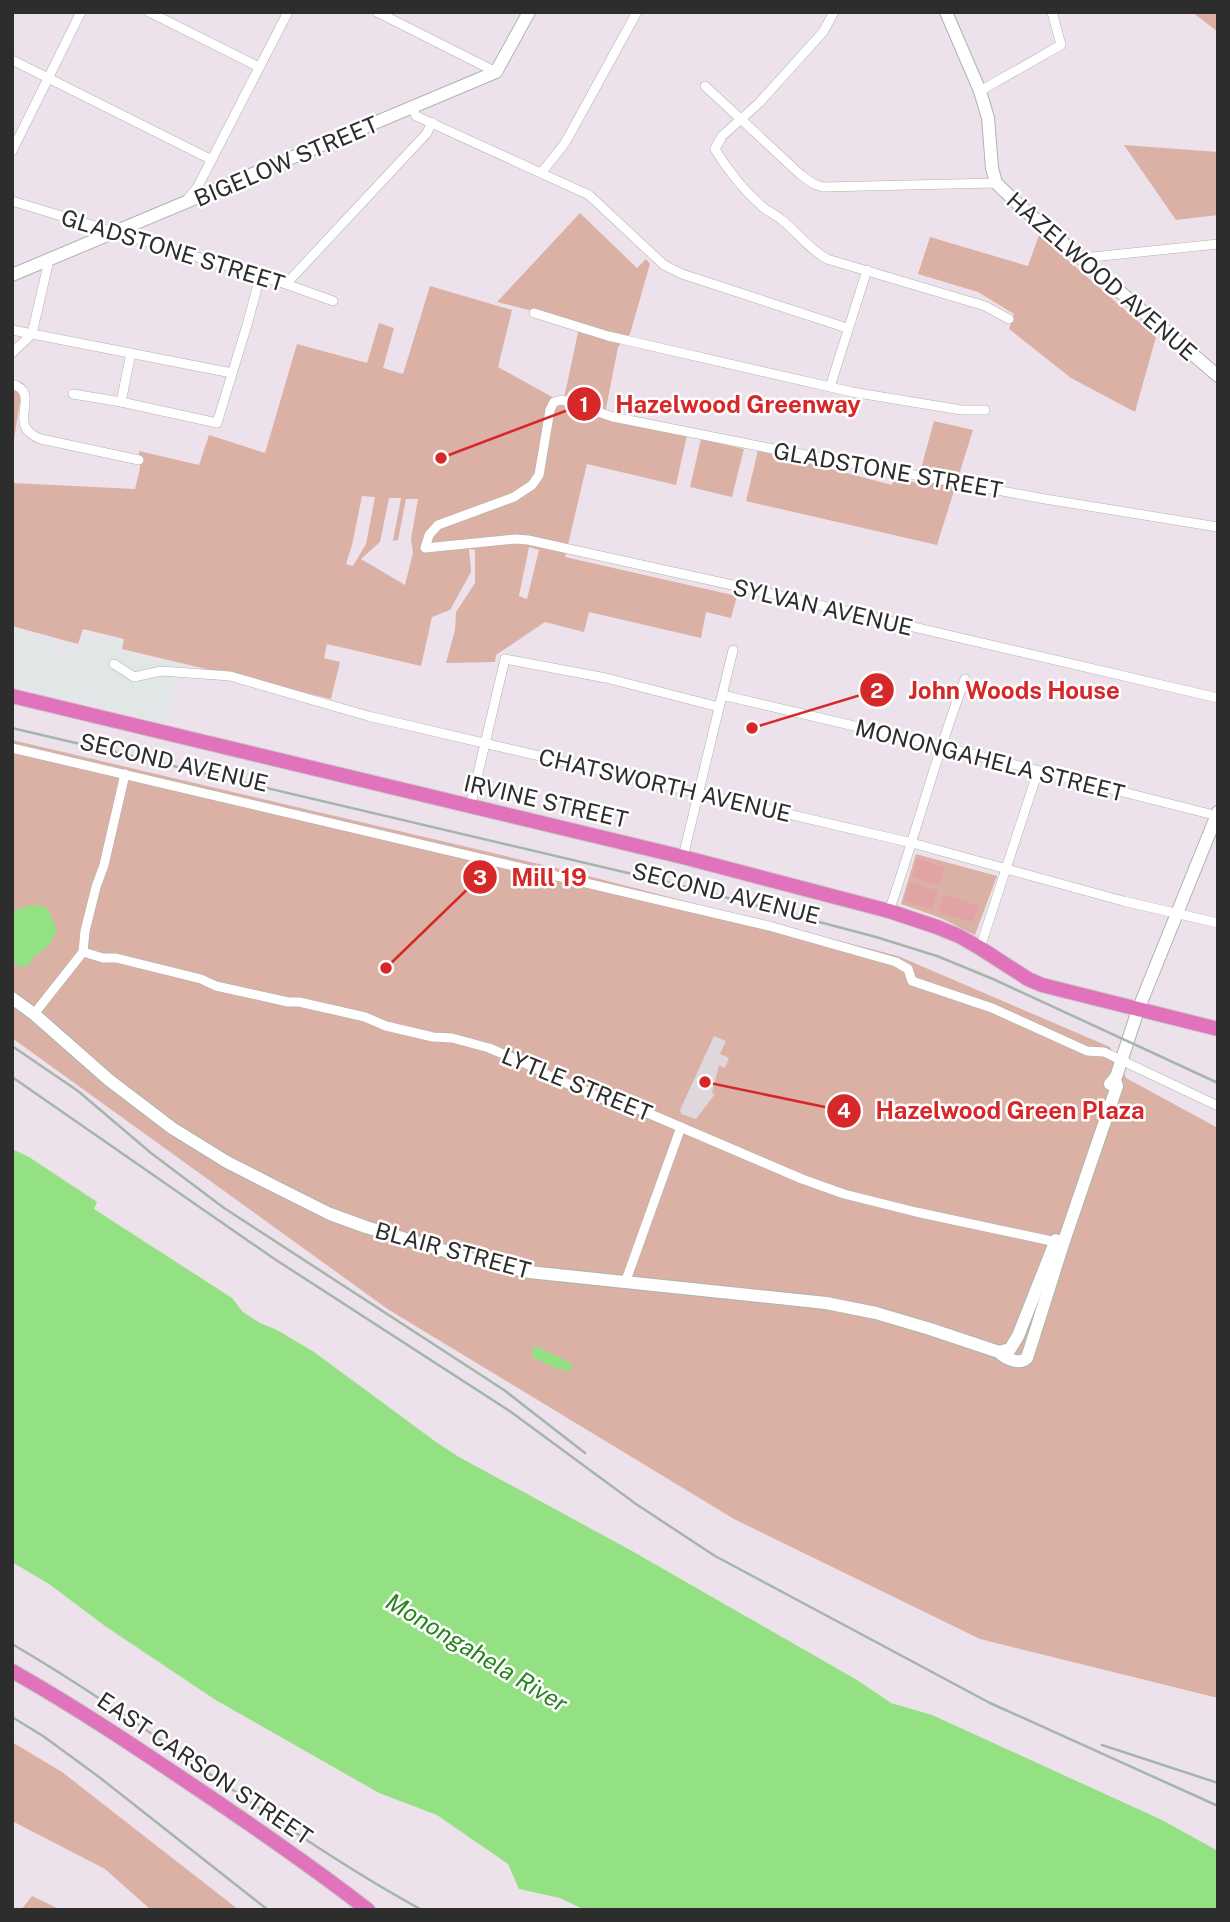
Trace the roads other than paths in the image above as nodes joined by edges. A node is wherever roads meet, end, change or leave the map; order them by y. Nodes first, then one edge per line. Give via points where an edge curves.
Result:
1 (81, 12) edge
2 (149, 12) edge
3 (288, 12) edge
4 (377, 12) edge
5 (529, 12) edge
6 (637, 12) edge
7 (834, 12) edge
8 (946, 12) edge
9 (1052, 12) edge
10 (12, 60) edge
11 (259, 67) junction
12 (496, 72) junction
13 (48, 78) junction
14 (705, 86) dead end
15 (979, 91) junction
16 (412, 109) junction
17 (740, 118) junction
18 (432, 122) junction
19 (12, 150) edge
20 (210, 159) junction
21 (542, 172) junction
22 (996, 183) junction
23 (12, 201) edge
24 (183, 204) junction
25 (116, 232) junction
26 (1218, 244) edge
27 (49, 260) junction
28 (1083, 260) junction
29 (867, 270) junction
30 (12, 275) edge
31 (260, 277) junction
32 (286, 284) junction
33 (333, 301) dead end
34 (534, 313) dead end
35 (1009, 318) dead end
36 (847, 328) junction
37 (12, 330) edge
38 (32, 334) junction
39 (12, 353) edge
40 (131, 353) junction
41 (1216, 371) edge
42 (232, 373) junction
43 (12, 384) edge
44 (830, 387) junction
45 (73, 394) dead end
46 (121, 402) junction
47 (985, 410) dead end
48 (139, 460) dead end
49 (1218, 527) edge
50 (425, 548) joint
51 (733, 650) dead end
52 (114, 663) dead end
53 (965, 680) dead end
54 (722, 695) junction
55 (12, 696) edge
56 (1218, 698) edge
57 (719, 708) junction
58 (484, 743) junction
59 (940, 746) junction
60 (12, 748) edge
61 (1038, 771) junction
62 (125, 774) junction
63 (699, 793) junction
64 (470, 807) junction
65 (1217, 814) edge
66 (912, 843) junction
67 (683, 857) junction
68 (1007, 868) junction
69 (890, 911) junction
70 (1177, 913) junction
71 (1218, 923) edge
72 (980, 947) junction
73 (83, 952) junction
74 (12, 998) edge
75 (1138, 1010) junction
76 (34, 1014) junction
77 (1218, 1029) edge
78 (1122, 1061) junction
79 (1218, 1106) edge
80 (681, 1127) junction
81 (1059, 1243) junction
82 (625, 1283) junction
83 (1004, 1351) junction
84 (12, 1671) edge
85 (368, 1910) edge

1 - 13 street
2 - 11 street
3 - 11 street
4 - 12 street
5 - 12 street
6 - 21 street via 565,143
7 - 17 street via 823,32
8 - 15 street, HAZELWOOD AVENUE
9 - 15 street via 1060,45
10 - 13 street
11 - 20 street
12 - 16 street, BIGELOW STREET
13 - 19 street
13 - 20 street
14 - 17 street
15 - 22 street, HAZELWOOD AVENUE via 988,118
16 - 18 street via 416,116
16 - 24 street, BIGELOW STREET
17 - 22 street via 801,174 823,187
17 - 29 street via 715,149 731,174 815,252
18 - 21 street
18 - 32 street via 427,133
20 - 24 street via 197,188
21 - 36 street via 589,195 664,265 681,274
22 - 28 street, HAZELWOOD AVENUE
23 - 25 street, GLADSTONE STREET
24 - 25 street, BIGELOW STREET
25 - 27 street, BIGELOW STREET
25 - 31 street, GLADSTONE STREET
26 - 28 street
27 - 30 street, BIGELOW STREET
27 - 38 street
28 - 41 street, HAZELWOOD AVENUE
29 - 35 street via 985,306
29 - 36 street
31 - 32 street, GLADSTONE STREET
31 - 42 street
32 - 33 street, GLADSTONE STREET
34 - 44 street via 608,336
36 - 44 street
37 - 38 street
38 - 39 street
38 - 40 street
40 - 42 street
40 - 46 street
42 - 46 street via 217,423
43 - 48 street via 26,395 23,425 31,436
44 - 47 street via 961,410
45 - 46 street
49 - 50 street, GLADSTONE STREET via 768,448 613,417 562,400 554,402 550,410 539,475 532,485 514,497 438,525
50 - 56 street, SYLVAN AVENUE via 528,540
51 - 54 street
52 - 58 street, CHATSWORTH AVENUE via 134,677 161,671 230,676
53 - 59 street
54 - 57 street
54 - 59 street, MONONGAHELA STREET
55 - 64 main road, IRVINE STREET
57 - 58 street via 606,678 505,659
57 - 63 street
58 - 63 street, CHATSWORTH AVENUE
58 - 64 street
59 - 61 street, MONONGAHELA STREET
59 - 66 street
60 - 62 street, SECOND AVENUE
61 - 65 street, MONONGAHELA STREET
61 - 68 street
62 - 73 street
62 - 78 street, SECOND AVENUE via 769,926 896,962 908,969 912,981
63 - 66 street, CHATSWORTH AVENUE
63 - 67 street
64 - 67 main road, IRVINE STREET
65 - 70 street
66 - 68 street, CHATSWORTH AVENUE
66 - 69 street
67 - 69 main road, IRVINE STREET
68 - 70 street, CHATSWORTH AVENUE
68 - 72 street
69 - 72 main road, IRVINE STREET
70 - 71 street, CHATSWORTH AVENUE
70 - 75 street
72 - 75 main road, IRVINE STREET via 1028,979
73 - 76 street
73 - 80 street, LYTLE STREET via 433,1037 462,1040
74 - 76 street, BLAIR STREET
75 - 77 main road
75 - 78 street
76 - 82 street, BLAIR STREET via 172,1128 227,1162 330,1214 503,1267
78 - 79 street, SECOND AVENUE
78 - 81 street
80 - 81 street, LYTLE STREET via 844,1194
80 - 82 street
81 - 83 street via 1018,1336
81 - 83 street, BLAIR STREET via 1027,1358 1018,1362 1003,1357
82 - 83 street, BLAIR STREET via 826,1303
84 - 85 main road, EAST CARSON STREET via 168,1769 309,1864

